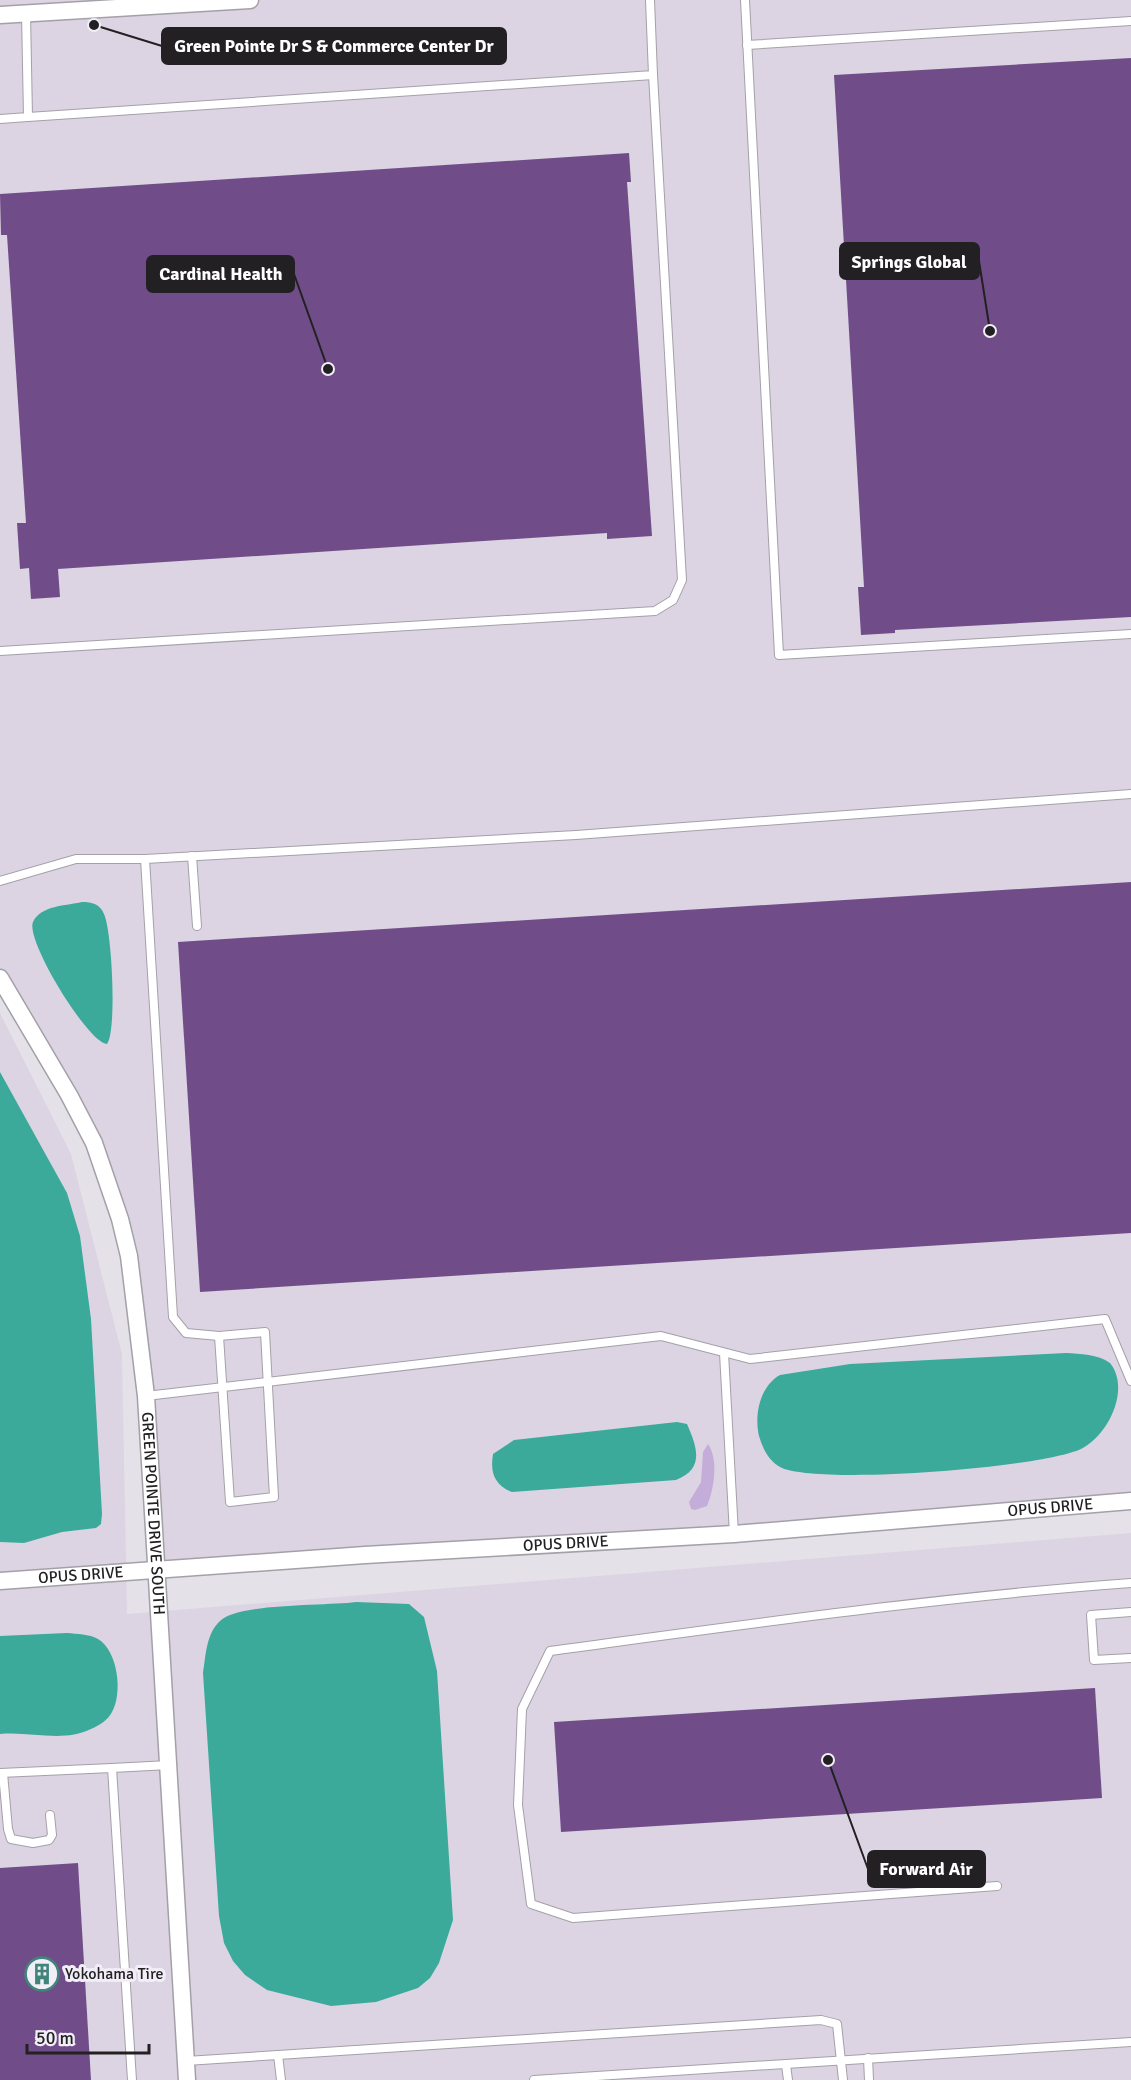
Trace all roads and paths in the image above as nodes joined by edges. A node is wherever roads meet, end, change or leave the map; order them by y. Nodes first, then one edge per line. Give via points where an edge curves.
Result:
1 (250, 0) edge
2 (650, 0) edge
3 (745, 0) edge
4 (26, 13) junction
5 (0, 15) edge
6 (1131, 21) edge
7 (747, 45) junction
8 (653, 75) junction
9 (28, 117) junction
10 (0, 119) edge
11 (1131, 634) edge
12 (0, 651) edge
13 (1131, 794) edge
14 (192, 856) junction
15 (146, 859) junction
16 (0, 881) edge
17 (197, 926) dead end
18 (0, 978) edge
19 (219, 1336) junction
20 (724, 1353) junction
21 (269, 1382) junction
22 (1131, 1382) edge
23 (222, 1388) junction
24 (146, 1396) junction
25 (1131, 1501) edge
26 (734, 1534) junction
27 (156, 1570) junction
28 (0, 1581) edge
29 (1131, 1583) edge
30 (1131, 1612) edge
31 (1131, 1658) edge
32 (170, 1765) junction
33 (112, 1768) junction
34 (1, 1773) edge
35 (50, 1815) dead end
36 (998, 1886) dead end
37 (1131, 2042) edge
38 (278, 2055) junction
39 (868, 2058) junction
40 (841, 2060) junction
41 (186, 2061) junction
42 (786, 2065) junction
43 (132, 2080) edge
44 (187, 2080) edge
45 (281, 2080) edge
46 (534, 2080) edge
47 (788, 2080) edge
48 (843, 2080) edge
49 (869, 2080) edge

1 - 4 street
2 - 8 lane
3 - 7 lane
4 - 5 street
4 - 9 lane
6 - 7 lane
7 - 11 lane via 778,655
8 - 9 lane
8 - 12 lane via 682,580 674,600 655,611
9 - 10 lane
13 - 14 lane via 588,834
14 - 15 lane
14 - 17 lane
15 - 16 lane via 76,859
15 - 19 lane via 172,1317 186,1333
18 - 24 street, GREEN POINTE DRIVE SOUTH via 69,1095 94,1143 107,1180 129,1256
19 - 21 lane via 265,1332
19 - 23 lane
20 - 21 lane via 661,1336
20 - 22 lane via 750,1359 1105,1319
20 - 26 lane
21 - 23 lane
21 - 23 lane via 274,1497 230,1502
23 - 24 lane
24 - 27 street, GREEN POINTE DRIVE SOUTH
25 - 26 street, OPUS DRIVE
26 - 27 street, OPUS DRIVE
27 - 28 street, OPUS DRIVE
27 - 32 street, GREEN POINTE DRIVE SOUTH
29 - 36 lane via 803,1618 550,1651 522,1709 518,1805 531,1904 573,1918
30 - 31 lane via 1091,1615 1094,1660
32 - 33 lane
32 - 41 street, GREEN POINTE DRIVE SOUTH
33 - 34 lane
33 - 43 lane
34 - 35 lane via 11,1839 33,1843 49,1840
37 - 39 lane
38 - 40 lane via 821,2020 837,2024
38 - 41 lane
38 - 45 lane
39 - 40 lane
39 - 49 lane
40 - 42 lane
40 - 48 lane
41 - 44 street, GREEN POINTE DRIVE SOUTH
42 - 46 lane
42 - 47 lane

